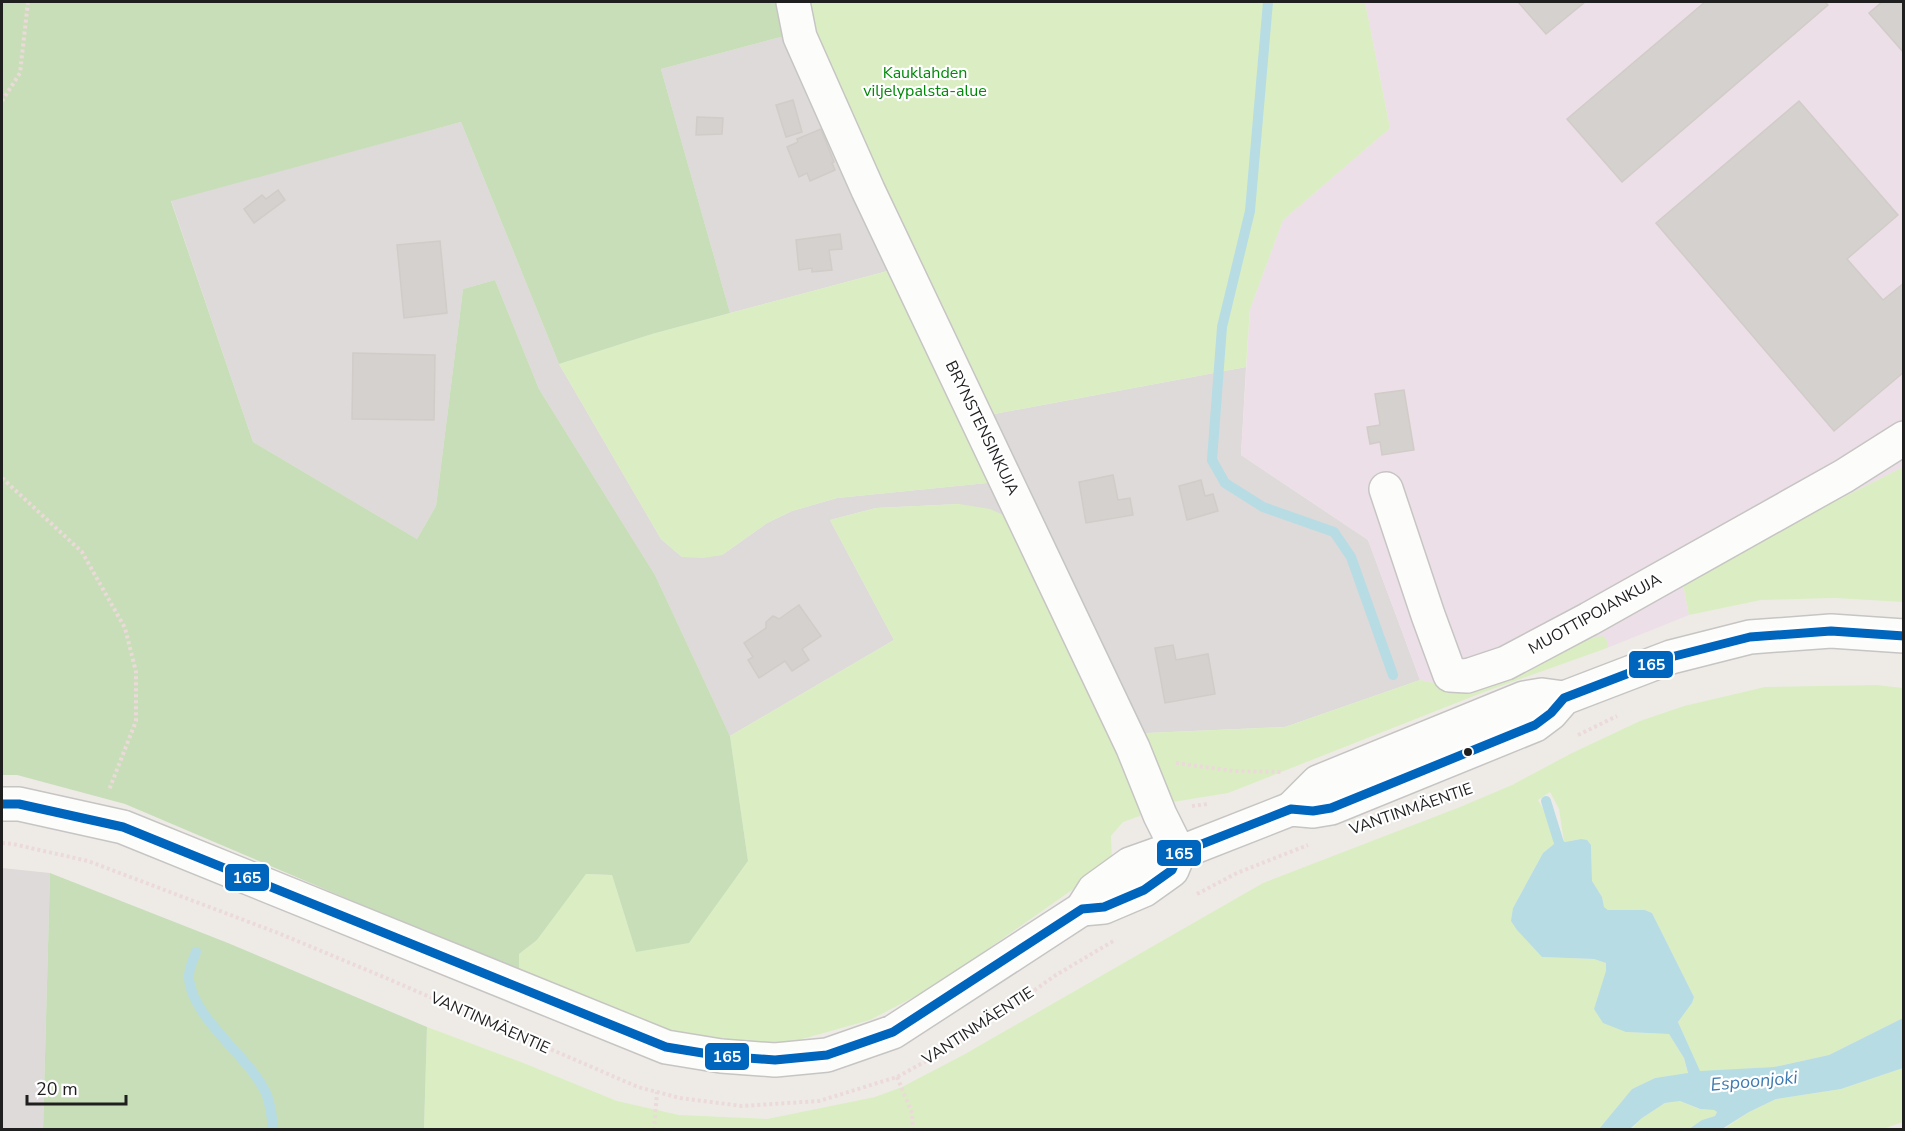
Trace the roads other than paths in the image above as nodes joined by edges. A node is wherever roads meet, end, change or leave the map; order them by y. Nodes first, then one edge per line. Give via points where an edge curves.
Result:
1 (793, 2) edge
2 (1904, 438) edge
3 (1386, 489) dead end
4 (1904, 636) edge
5 (2, 804) edge
6 (1179, 853) junction

1 - 6 street, BRYNSTENSINKUJA via 800,37 868,190
2 - 3 street, MUOTTIPOJANKUJA via 1844,477 1589,619 1506,663 1467,676 1450,675
4 - 6 street via 1831,631 1750,638 1671,657 1564,698 1524,698 1318,782 1291,809
5 - 6 street via 20,804 123,827 666,1047 775,1060 827,1055 893,1032 1082,909 1094,890 1130,864 1161,853

